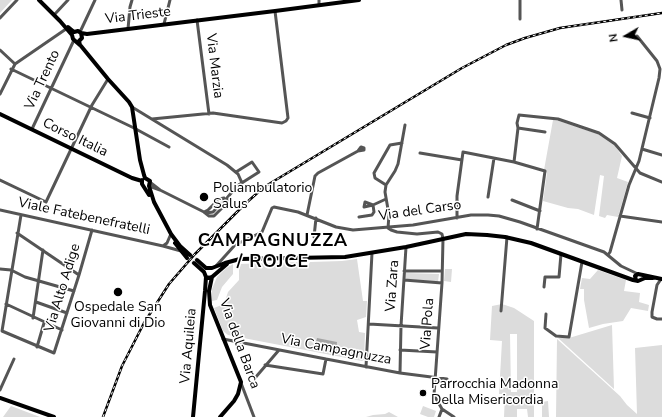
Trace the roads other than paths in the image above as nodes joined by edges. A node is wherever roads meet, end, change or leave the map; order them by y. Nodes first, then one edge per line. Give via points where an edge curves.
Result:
1 (17, 0) edge
2 (39, 0) edge
3 (68, 0) edge
4 (95, 0) edge
5 (132, 0) edge
6 (170, 0) edge
7 (353, 0) edge
8 (359, 0) edge
9 (520, 0) edge
10 (622, 0) edge
11 (319, 2) edge
12 (622, 10) dead end
13 (275, 11) junction
14 (54, 15) junction
15 (0, 18) edge
16 (520, 19) dead end
17 (197, 20) junction
18 (60, 21) junction
19 (164, 24) junction
20 (66, 29) junction
21 (128, 29) junction
22 (73, 33) junction
23 (81, 34) junction
24 (637, 36) dead end
25 (76, 41) junction
26 (0, 50) edge
27 (14, 64) junction
28 (11, 69) junction
29 (661, 69) edge
30 (108, 79) junction
31 (51, 88) junction
32 (0, 94) edge
33 (91, 107) junction
34 (132, 107) junction
35 (0, 114) edge
36 (209, 114) junction
37 (632, 114) dead end
38 (152, 118) junction
39 (650, 118) junction
40 (405, 125) dead end
41 (134, 128) junction
42 (518, 128) junction
43 (32, 129) junction
44 (545, 132) dead end
45 (402, 143) junction
46 (169, 147) dead end
47 (72, 148) junction
48 (642, 149) junction
49 (358, 151) dead end
50 (420, 153) dead end
51 (662, 155) edge
52 (494, 158) junction
53 (462, 160) junction
54 (514, 162) junction
55 (636, 168) junction
56 (236, 172) junction
57 (143, 179) junction
58 (0, 180) edge
59 (662, 182) edge
60 (242, 183) junction
61 (148, 185) junction
62 (386, 185) junction
63 (155, 189) junction
64 (160, 190) junction
65 (488, 197) dead end
66 (152, 198) junction
67 (386, 199) junction
68 (512, 200) dead end
69 (0, 210) edge
70 (540, 211) junction
71 (21, 215) junction
72 (307, 215) junction
73 (620, 216) junction
74 (359, 217) dead end
75 (457, 218) junction
76 (316, 219) junction
77 (662, 222) edge
78 (388, 228) junction
79 (537, 229) junction
80 (92, 230) junction
81 (17, 233) junction
82 (170, 236) junction
83 (507, 237) junction
84 (314, 238) dead end
85 (443, 239) junction
86 (163, 246) junction
87 (406, 247) junction
88 (43, 250) junction
89 (181, 251) junction
90 (372, 252) junction
91 (561, 254) junction
92 (608, 255) junction
93 (230, 261) junction
94 (582, 262) junction
95 (214, 267) junction
96 (206, 268) junction
97 (0, 269) edge
98 (11, 270) junction
99 (404, 271) junction
100 (442, 272) junction
101 (79, 275) junction
102 (205, 275) junction
103 (213, 276) junction
104 (638, 277) junction
105 (654, 278) junction
106 (662, 279) edge
107 (404, 280) junction
108 (39, 281) junction
109 (442, 283) junction
110 (657, 285) junction
111 (544, 287) dead end
112 (74, 291) junction
113 (36, 302) junction
114 (6, 304) junction
115 (501, 311) dead end
116 (67, 313) junction
117 (546, 314) dead end
118 (33, 318) junction
119 (662, 320) edge
120 (44, 323) junction
121 (369, 324) junction
122 (401, 326) junction
123 (438, 328) junction
124 (62, 330) junction
125 (223, 338) junction
126 (37, 347) junction
127 (279, 350) junction
128 (400, 350) junction
129 (437, 352) junction
130 (14, 359) dead end
131 (326, 360) junction
132 (265, 365) junction
133 (366, 367) junction
134 (400, 373) junction
135 (255, 378) dead end
136 (436, 378) junction
137 (447, 379) dead end
138 (241, 382) junction
139 (0, 390) edge
140 (0, 398) edge
141 (442, 409) junction
142 (54, 417) edge
143 (193, 417) edge
144 (220, 417) edge
145 (254, 417) edge
146 (439, 417) edge
147 (454, 417) edge

1 - 15 street
2 - 14 main road
3 - 14 street
4 - 23 street
5 - 21 street
6 - 19 street
7 - 8 main road, Via Trieste
7 - 11 main road, Via Trieste
9 - 16 street
10 - 12 street
11 - 13 main road, Via Trieste
13 - 17 main road, Via Trieste
13 - 36 street via 288,118 282,123
14 - 18 main road
17 - 19 main road, Via Trieste
17 - 36 street, Via Marzia
18 - 20 main road
18 - 22 main road
19 - 21 main road, Via Trieste
20 - 22 main road
20 - 27 street
21 - 23 main road, Via Trieste
22 - 23 main road, Via Trieste
22 - 25 main road
23 - 25 main road
24 - 29 street
25 - 30 main road
25 - 31 street, Via Trento
26 - 27 street
27 - 28 street
28 - 31 street
28 - 32 street
29 - 39 street
30 - 33 street
30 - 34 main road
31 - 33 street
31 - 43 street, Via Trento
33 - 41 street
33 - 47 street
34 - 38 street
34 - 41 main road
35 - 43 main road, Corso Italia
36 - 38 street
37 - 39 street
38 - 56 street
39 - 48 street
40 - 45 street
41 - 46 street
41 - 57 main road
42 - 44 street
42 - 54 street
42 - 55 street via 519,115 558,119 599,133 615,144
43 - 47 main road, Corso Italia
45 - 62 street via 398,164
45 - 62 street via 390,145 374,173 374,178
47 - 57 main road, Corso Italia via 132,178
47 - 58 street via 46,202
48 - 51 street
48 - 55 street
49 - 72 street via 315,176
50 - 53 street
52 - 53 street via 463,152
52 - 54 street
52 - 65 street
53 - 75 street
54 - 70 street via 545,171
55 - 59 street via 640,173
55 - 73 street
56 - 60 street
56 - 60 street via 252,162 259,172
57 - 61 main road
57 - 61 main road via 149,179
60 - 64 street via 213,212 208,213
61 - 63 street
61 - 64 street
61 - 66 main road
61 - 82 main road via 157,214
62 - 67 street
63 - 64 street
63 - 66 street
66 - 89 main road via 170,232 189,256
67 - 74 street via 373,205 372,215
67 - 78 street
68 - 70 street
69 - 71 street, Viale Fatebenefratelli
70 - 79 street
71 - 80 street, Viale Fatebenefratelli
71 - 81 street
72 - 76 street, Via del Carso
72 - 95 street, Via del Carso via 273,207 262,232 235,245
73 - 77 street
73 - 92 street
75 - 78 street, Via del Carso
75 - 79 street, Via del Carso via 493,216
76 - 78 street, Via del Carso via 347,229
76 - 84 street
78 - 85 street via 397,232 417,234 438,232 442,234
79 - 92 street, Via del Carso
80 - 86 street, Viale Fatebenefratelli
80 - 101 street, Via Alto Adige
81 - 88 street
81 - 98 street
82 - 86 street, Viale Fatebenefratelli
82 - 89 main road
83 - 85 main road via 466,234
83 - 91 main road
83 - 115 street
85 - 87 main road
85 - 100 street, Via Pola
86 - 89 street, Viale Fatebenefratelli
87 - 90 main road
87 - 99 street, Via Zara
88 - 101 street
88 - 108 street
90 - 93 main road via 332,258
90 - 121 street
91 - 94 main road
91 - 111 street via 559,277 545,277
92 - 104 street, Via del Carso
93 - 95 main road
93 - 103 main road
94 - 104 main road via 626,277
94 - 117 street via 569,337 556,336 545,328
95 - 96 main road
95 - 103 main road
96 - 102 main road
96 - 102 main road via 195,262
97 - 98 street
98 - 108 street
98 - 114 street
99 - 100 street
99 - 107 street, Via Zara
100 - 109 street, Via Pola
101 - 112 street, Via Alto Adige
102 - 103 main road via 209,278
102 - 143 main road, Via Aquileia
103 - 125 main road, Via della Barca via 209,291 210,305
104 - 105 main road
105 - 106 main road
105 - 110 street
106 - 110 street
107 - 109 street
107 - 122 street, Via Zara
108 - 112 street
108 - 113 street
109 - 123 street, Via Pola
110 - 119 street via 652,316
112 - 116 street, Via Alto Adige
113 - 116 street
113 - 118 street
114 - 118 street
114 - 126 street via 2,331
116 - 124 street, Via Alto Adige
118 - 120 street
120 - 124 street
120 - 126 street
121 - 122 street
121 - 133 street
122 - 123 street, Via Zara
122 - 128 street, Via Zara
123 - 129 street, Via Pola
124 - 126 street, Via Alto Adige via 54,353
125 - 127 street, Via Campagnuzza
125 - 138 main road, Via della Barca
127 - 131 street, Via Campagnuzza
127 - 132 street
128 - 129 street
128 - 134 street, Via Zara
129 - 136 street, Via Pola
130 - 139 street
131 - 132 street via 323,374
131 - 133 street, Via Campagnuzza
132 - 135 street
133 - 134 street, Via Campagnuzza
134 - 136 street, Via Campagnuzza
136 - 137 street, Via Campagnuzza
136 - 141 street, Via Pola via 434,395
138 - 144 main road via 234,401
138 - 145 street, Via della Barca
140 - 142 main road
141 - 146 street
141 - 147 street

